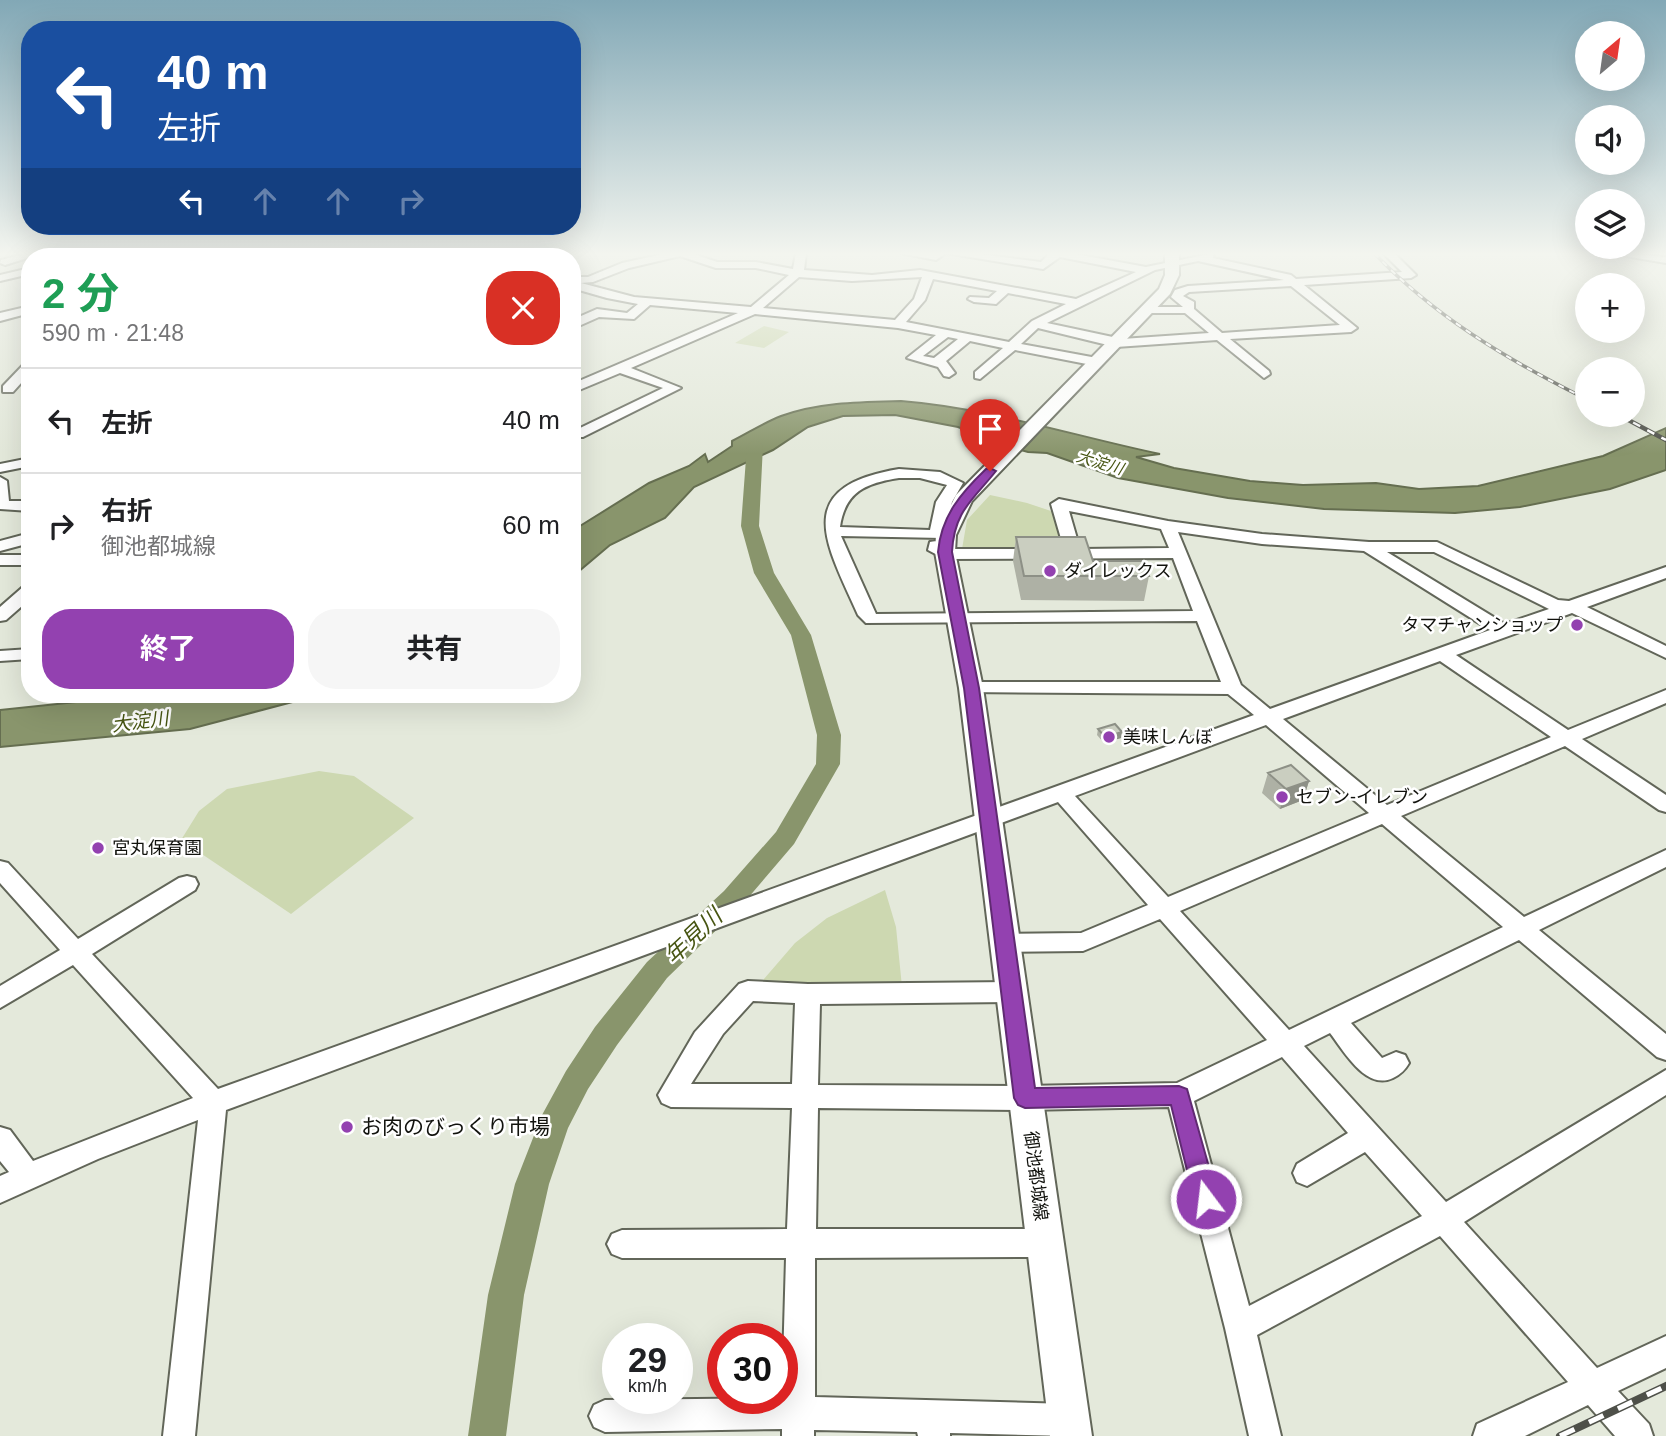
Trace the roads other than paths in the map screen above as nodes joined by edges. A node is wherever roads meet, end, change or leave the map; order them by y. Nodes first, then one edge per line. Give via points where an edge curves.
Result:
1 (732, 320) edge
2 (853, 320) edge
3 (901, 320) edge
4 (1044, 320) edge
5 (1137, 320) edge
6 (1201, 320) edge
7 (1341, 320) edge
8 (898, 324) junction
9 (1036, 324) junction
10 (947, 332) junction
11 (970, 336) junction
12 (1221, 336) junction
13 (1116, 342) junction
14 (1014, 345) junction
15 (936, 362) junction
16 (1097, 362) junction
17 (621, 369) junction
18 (949, 373) dead end
19 (21, 374) edge
20 (1264, 374) dead end
21 (980, 375) dead end
22 (640, 376) junction
23 (21, 385) edge
24 (581, 385) edge
25 (4, 390) edge
26 (581, 399) edge
27 (581, 433) edge
28 (21, 464) edge
29 (0, 468) edge
30 (0, 481) edge
31 (21, 506) edge
32 (1168, 526) junction
33 (832, 531) junction
34 (21, 544) edge
35 (941, 544) junction
36 (1369, 547) junction
37 (1073, 553) junction
38 (1178, 553) junction
39 (1, 557) edge
40 (21, 559) edge
41 (1666, 572) edge
42 (21, 598) edge
43 (1574, 607) junction
44 (0, 616) edge
45 (1203, 616) junction
46 (958, 620) junction
47 (1505, 632) junction
48 (1666, 653) edge
49 (21, 654) edge
50 (1443, 655) junction
51 (0, 656) edge
52 (971, 688) junction
53 (1233, 688) junction
54 (1666, 696) edge
55 (1268, 718) junction
56 (1567, 738) junction
57 (1062, 794) junction
58 (1666, 806) edge
59 (1384, 814) junction
60 (987, 820) junction
61 (1666, 858) edge
62 (0, 869) edge
63 (187, 884) dead end
64 (1163, 908) junction
65 (1519, 928) junction
66 (1004, 943) junction
67 (75, 953) junction
68 (1011, 992) junction
69 (808, 993) junction
70 (0, 998) edge
71 (1334, 1021) junction
72 (1287, 1044) junction
73 (1666, 1049) edge
74 (1396, 1063) dead end
75 (1666, 1081) edge
76 (805, 1095) junction
77 (1179, 1096) junction
78 (1025, 1098) junction
79 (213, 1102) junction
80 (1368, 1135) junction
81 (0, 1139) edge
82 (1307, 1173) dead end
83 (28, 1176) junction
84 (0, 1190) edge
85 (1444, 1219) junction
86 (800, 1242) junction
87 (1044, 1243) junction
88 (621, 1244) dead end
89 (1240, 1328) junction
90 (1666, 1352) edge
91 (1594, 1386) junction
92 (605, 1416) dead end
93 (799, 1425) edge
94 (933, 1426) edge
95 (1070, 1428) edge
96 (179, 1436) edge
97 (1265, 1436) edge
98 (1489, 1436) edge
99 (1637, 1436) edge

1 - 17 street
2 - 8 street
3 - 8 street
4 - 9 street
5 - 13 main road, 御池都城線
6 - 12 street
7 - 12 street via 1351,328
8 - 10 street
9 - 13 street
9 - 14 street
10 - 11 street
10 - 15 street via 913,358
11 - 14 street
11 - 15 street
12 - 13 street
12 - 20 street
13 - 16 main road, 御池都城線
14 - 16 street
14 - 21 street
15 - 18 street
16 - 35 main road, 御池都城線 via 962,499
17 - 22 street
17 - 24 street
19 - 25 street
22 - 26 street
22 - 27 street via 674,388
23 - 25 street
28 - 29 street
30 - 31 street via 2,505
32 - 36 street
32 - 37 street via 1059,504
32 - 38 street
33 - 35 street
33 - 35 street via 835,505 857,484 897,474 920,474 956,483 944,502
33 - 46 street via 872,619
34 - 39 street
35 - 37 street
35 - 46 main road, 御池都城線
36 - 43 street via 1437,547 1554,605
36 - 47 street
37 - 38 street
38 - 45 street
39 - 40 street
41 - 43 street
42 - 44 street
43 - 47 street
43 - 48 street
45 - 46 street
45 - 53 street
46 - 52 main road, 御池都城線
47 - 50 street
49 - 51 street
50 - 55 street
50 - 56 street
52 - 53 street
52 - 60 main road, 御池都城線
53 - 55 street
54 - 56 street
55 - 57 street
55 - 59 street
56 - 58 street
56 - 59 street
57 - 60 street
57 - 64 street
59 - 64 street
59 - 65 street
60 - 66 main road, 御池都城線
60 - 79 street
61 - 65 street
62 - 67 street
63 - 67 street
64 - 66 street via 1083,942
64 - 72 street
65 - 71 street
65 - 73 street
66 - 68 main road, 御池都城線
67 - 70 street
67 - 79 street
68 - 69 street
68 - 78 main road, 御池都城線
69 - 76 street
69 - 76 street via 748,991 692,1053 671,1095
71 - 72 street
71 - 74 street via 1375,1068 1384,1070
72 - 77 street
72 - 80 street
75 - 85 street
76 - 78 street
76 - 86 street
77 - 78 street
77 - 89 street
78 - 87 main road, 御池都城線
79 - 83 street
79 - 96 street
80 - 82 street
80 - 85 street
81 - 83 street
83 - 84 street
85 - 89 street
85 - 91 street
86 - 87 street
86 - 88 street
86 - 93 street
87 - 95 main road, 御池都城線
89 - 97 street
90 - 91 street
91 - 98 street
91 - 99 street
92 - 93 street
93 - 94 street
94 - 95 street

